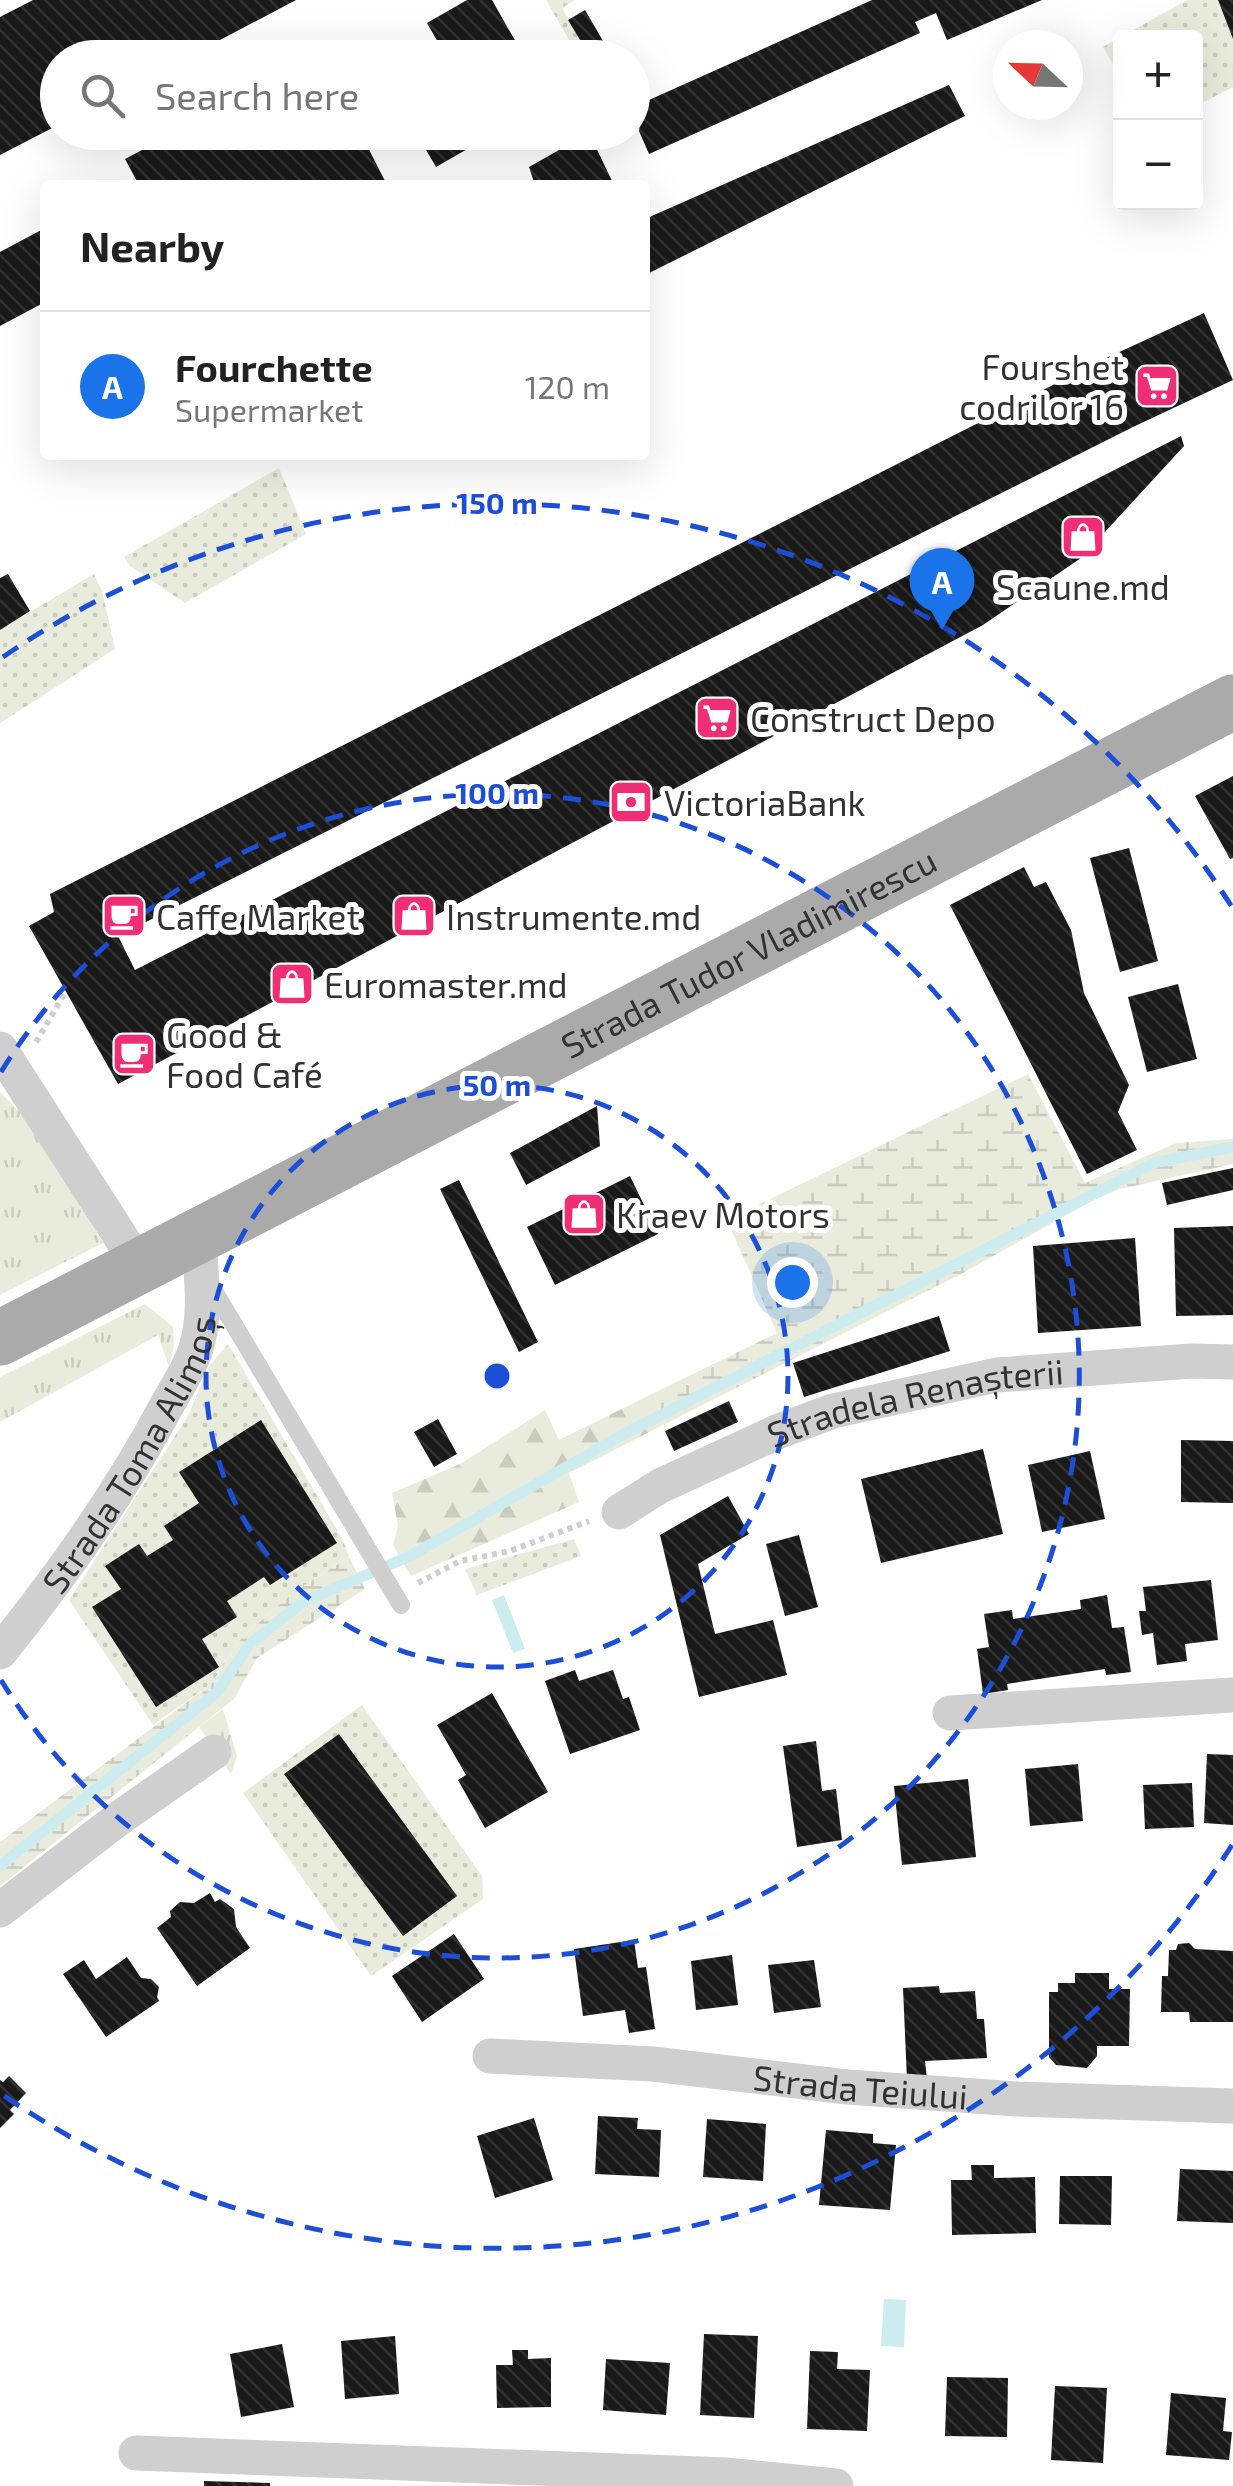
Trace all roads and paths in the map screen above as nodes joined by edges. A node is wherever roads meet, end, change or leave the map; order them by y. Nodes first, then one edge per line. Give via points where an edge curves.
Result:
1 (1233, 702) edge
2 (66, 991) dead end
3 (0, 1049) edge
4 (24, 1085) junction
5 (199, 1252) junction
6 (140, 1267) junction
7 (0, 1338) edge
8 (1233, 1362) edge
9 (619, 1512) joint
10 (396, 1596) joint
11 (0, 1652) edge
12 (1233, 1694) edge
13 (950, 1713) dead end
14 (214, 1752) dead end
15 (0, 1910) edge
16 (490, 2056) dead end
17 (1233, 2106) edge
18 (136, 2453) dead end
19 (836, 2486) edge

1 - 5 main road, Strada Tudor Vladimirescu
2 - 4 path via 37,1039
3 - 4 street
4 - 6 street
5 - 6 main road, Strada Tudor Vladimirescu
5 - 10 lane
5 - 11 street, Strada Toma Alimoș via 199,1340 186,1371 82,1545
6 - 7 main road, Strada Tudor Vladimirescu
8 - 9 street, Stradela Renașterii via 997,1376 833,1411 660,1486
9 - 10 path via 510,1551 460,1561
12 - 13 street
14 - 15 street
16 - 17 street, Strada Teiului via 653,2064 847,2087
18 - 19 street via 726,2475

